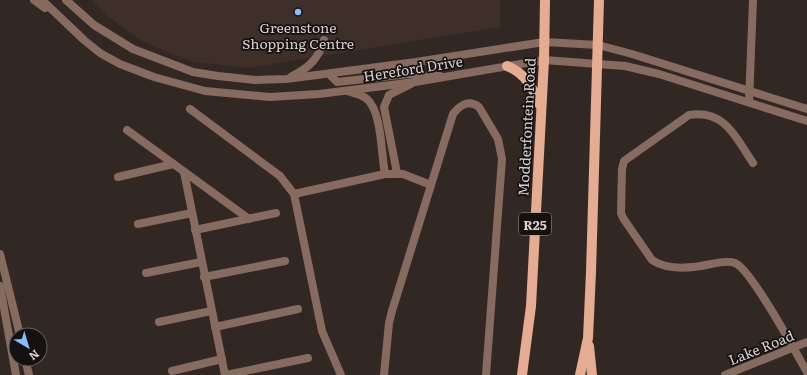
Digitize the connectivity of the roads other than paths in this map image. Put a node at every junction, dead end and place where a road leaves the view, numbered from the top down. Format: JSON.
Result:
{"nodes":[{"id":1,"x":34,"y":0,"type":"edge"},
{"id":2,"x":42,"y":0,"type":"edge"},
{"id":3,"x":66,"y":0,"type":"edge"},
{"id":4,"x":545,"y":0,"type":"edge"},
{"id":5,"x":599,"y":0,"type":"edge"},
{"id":6,"x":753,"y":0,"type":"edge"},
{"id":7,"x":69,"y":26,"type":"junction"},
{"id":8,"x":324,"y":40,"type":"dead end"},
{"id":9,"x":544,"y":42,"type":"junction"},
{"id":10,"x":598,"y":46,"type":"junction"},
{"id":11,"x":544,"y":60,"type":"junction"},
{"id":12,"x":597,"y":64,"type":"junction"},
{"id":13,"x":507,"y":66,"type":"junction"},
{"id":14,"x":329,"y":74,"type":"junction"},
{"id":15,"x":445,"y":77,"type":"junction"},
{"id":16,"x":286,"y":79,"type":"junction"},
{"id":17,"x":415,"y":82,"type":"junction"},
{"id":18,"x":347,"y":91,"type":"junction"},
{"id":19,"x":750,"y":92,"type":"junction"},
{"id":20,"x":749,"y":102,"type":"junction"},
{"id":21,"x":541,"y":107,"type":"junction"},
{"id":22,"x":190,"y":109,"type":"dead end"},
{"id":23,"x":807,"y":109,"type":"edge"},
{"id":24,"x":807,"y":121,"type":"edge"},
{"id":25,"x":127,"y":130,"type":"dead end"},
{"id":26,"x":754,"y":163,"type":"dead end"},
{"id":27,"x":173,"y":164,"type":"junction"},
{"id":28,"x":184,"y":172,"type":"junction"},
{"id":29,"x":397,"y":173,"type":"junction"},
{"id":30,"x":385,"y":174,"type":"junction"},
{"id":31,"x":118,"y":177,"type":"dead end"},
{"id":32,"x":431,"y":185,"type":"junction"},
{"id":33,"x":294,"y":194,"type":"junction"},
{"id":34,"x":192,"y":213,"type":"junction"},
{"id":35,"x":276,"y":213,"type":"dead end"},
{"id":36,"x":249,"y":219,"type":"junction"},
{"id":37,"x":138,"y":224,"type":"dead end"},
{"id":38,"x":195,"y":230,"type":"junction"},
{"id":39,"x":0,"y":254,"type":"edge"},
{"id":40,"x":285,"y":261,"type":"dead end"},
{"id":41,"x":201,"y":262,"type":"junction"},
{"id":42,"x":146,"y":273,"type":"dead end"},
{"id":43,"x":204,"y":277,"type":"junction"},
{"id":44,"x":0,"y":286,"type":"edge"},
{"id":45,"x":298,"y":309,"type":"dead end"},
{"id":46,"x":211,"y":311,"type":"junction"},
{"id":47,"x":159,"y":322,"type":"dead end"},
{"id":48,"x":18,"y":327,"type":"edge"},
{"id":49,"x":215,"y":328,"type":"junction"},
{"id":50,"x":588,"y":338,"type":"junction"},
{"id":51,"x":807,"y":342,"type":"edge"},
{"id":52,"x":793,"y":348,"type":"junction"},
{"id":53,"x":308,"y":358,"type":"dead end"},
{"id":54,"x":222,"y":359,"type":"junction"},
{"id":55,"x":172,"y":371,"type":"dead end"},
{"id":56,"x":807,"y":372,"type":"edge"},
{"id":57,"x":16,"y":375,"type":"edge"},
{"id":58,"x":226,"y":375,"type":"edge"},
{"id":59,"x":341,"y":375,"type":"edge"},
{"id":60,"x":384,"y":375,"type":"edge"},
{"id":61,"x":486,"y":375,"type":"edge"},
{"id":62,"x":522,"y":375,"type":"edge"},
{"id":63,"x":580,"y":375,"type":"edge"},
{"id":64,"x":592,"y":375,"type":"edge"},
{"id":65,"x":724,"y":375,"type":"edge"}],
"edges":[{"from":1,"to":7,"type":"street"},
{"from":2,"to":7,"type":"street","name":"Hereford Drive"},
{"from":3,"to":16,"type":"street","name":"Hereford Drive"},
{"from":4,"to":9,"type":"main road","name":"Modderfontein Road","number":"R25"},
{"from":5,"to":10,"type":"main road"},
{"from":6,"to":19,"type":"street"},
{"from":7,"to":18,"type":"street","name":"Hereford Drive"},
{"from":8,"to":16,"type":"street"},
{"from":9,"to":10,"type":"street","name":"Hereford Drive"},
{"from":9,"to":11,"type":"main road","name":"Modderfontein Road","number":"R25"},
{"from":9,"to":14,"type":"street","name":"Hereford Drive"},
{"from":10,"to":12,"type":"main road"},
{"from":10,"to":19,"type":"street","name":"Hereford Drive"},
{"from":11,"to":12,"type":"street","name":"Hereford Drive"},
{"from":11,"to":13,"type":"street","name":"Hereford Drive"},
{"from":11,"to":21,"type":"main road","name":"Modderfontein Road","number":"R25"},
{"from":12,"to":20,"type":"street","name":"Hereford Drive"},
{"from":12,"to":50,"type":"main road"},
{"from":13,"to":15,"type":"street","name":"Hereford Drive"},
{"from":13,"to":21,"type":"main road"},
{"from":14,"to":15,"type":"street"},
{"from":14,"to":16,"type":"street","name":"Hereford Drive"},
{"from":15,"to":17,"type":"street","name":"Hereford Drive"},
{"from":17,"to":18,"type":"street","name":"Hereford Drive"},
{"from":17,"to":29,"type":"street"},
{"from":18,"to":30,"type":"street"},
{"from":19,"to":20,"type":"street"},
{"from":19,"to":23,"type":"street","name":"Hereford Drive"},
{"from":20,"to":24,"type":"street","name":"Hereford Drive"},
{"from":21,"to":62,"type":"main road","name":"Modderfontein Road","number":"R25"},
{"from":22,"to":33,"type":"street"},
{"from":25,"to":27,"type":"street"},
{"from":26,"to":52,"type":"street"},
{"from":27,"to":28,"type":"street"},
{"from":27,"to":31,"type":"street"},
{"from":28,"to":34,"type":"street"},
{"from":28,"to":36,"type":"street"},
{"from":29,"to":30,"type":"street"},
{"from":29,"to":32,"type":"street"},
{"from":30,"to":33,"type":"street"},
{"from":32,"to":60,"type":"street"},
{"from":32,"to":61,"type":"street"},
{"from":33,"to":59,"type":"street"},
{"from":34,"to":37,"type":"street"},
{"from":34,"to":38,"type":"street"},
{"from":35,"to":36,"type":"street"},
{"from":36,"to":38,"type":"street"},
{"from":38,"to":41,"type":"street"},
{"from":39,"to":48,"type":"street"},
{"from":40,"to":43,"type":"street"},
{"from":41,"to":42,"type":"street"},
{"from":41,"to":43,"type":"street"},
{"from":43,"to":46,"type":"street"},
{"from":44,"to":57,"type":"street"},
{"from":45,"to":49,"type":"street"},
{"from":46,"to":47,"type":"street"},
{"from":46,"to":49,"type":"street"},
{"from":49,"to":54,"type":"street"},
{"from":50,"to":63,"type":"main road"},
{"from":50,"to":64,"type":"main road"},
{"from":51,"to":52,"type":"street","name":"Lake Road"},
{"from":52,"to":56,"type":"street"},
{"from":52,"to":65,"type":"street","name":"Lake Road"},
{"from":53,"to":58,"type":"street"},
{"from":54,"to":55,"type":"street"},
{"from":54,"to":58,"type":"street"}]}
